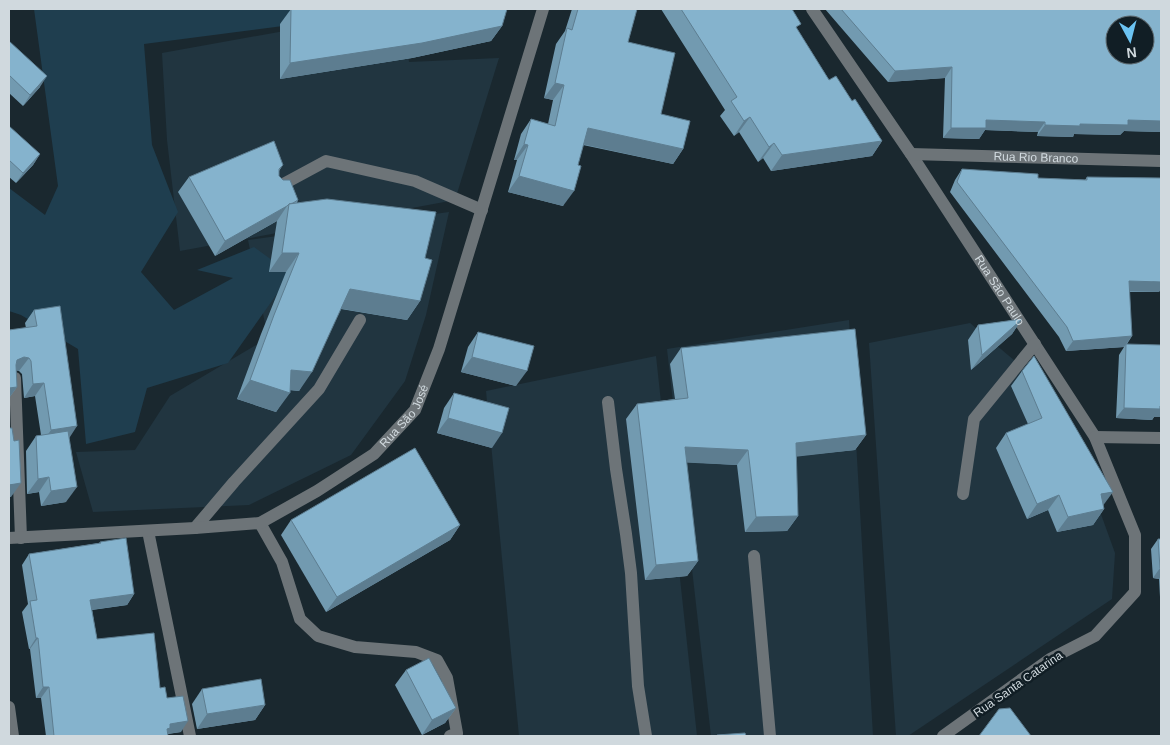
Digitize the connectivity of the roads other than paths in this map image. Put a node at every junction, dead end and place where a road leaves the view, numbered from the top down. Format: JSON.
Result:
{"nodes":[{"id":1,"x":544,"y":9,"type":"edge"},
{"id":2,"x":812,"y":9,"type":"edge"},
{"id":3,"x":911,"y":154,"type":"junction"},
{"id":4,"x":1161,"y":160,"type":"edge"},
{"id":5,"x":276,"y":188,"type":"edge"},
{"id":6,"x":482,"y":210,"type":"junction"},
{"id":7,"x":360,"y":320,"type":"dead end"},
{"id":8,"x":1035,"y":344,"type":"junction"},
{"id":9,"x":15,"y":378,"type":"edge"},
{"id":10,"x":608,"y":402,"type":"dead end"},
{"id":11,"x":1095,"y":437,"type":"junction"},
{"id":12,"x":1161,"y":438,"type":"edge"},
{"id":13,"x":963,"y":494,"type":"dead end"},
{"id":14,"x":260,"y":523,"type":"junction"},
{"id":15,"x":195,"y":528,"type":"junction"},
{"id":16,"x":148,"y":531,"type":"junction"},
{"id":17,"x":15,"y":538,"type":"edge"},
{"id":18,"x":754,"y":556,"type":"dead end"},
{"id":19,"x":1135,"y":592,"type":"joint"},
{"id":20,"x":9,"y":707,"type":"edge"},
{"id":21,"x":13,"y":736,"type":"edge"},
{"id":22,"x":190,"y":736,"type":"edge"},
{"id":23,"x":450,"y":736,"type":"edge"},
{"id":24,"x":646,"y":736,"type":"edge"},
{"id":25,"x":770,"y":736,"type":"edge"},
{"id":26,"x":943,"y":736,"type":"edge"}],
"edges":[{"from":1,"to":6,"type":"street","name":"Rua São José"},
{"from":2,"to":3,"type":"street","name":"Rua São Paulo"},
{"from":3,"to":4,"type":"street","name":"Rua Rio Branco"},
{"from":3,"to":8,"type":"street","name":"Rua São Paulo"},
{"from":5,"to":6,"type":"street"},
{"from":6,"to":14,"type":"street","name":"Rua São José"},
{"from":7,"to":15,"type":"street"},
{"from":8,"to":11,"type":"street","name":"Rua São Paulo"},
{"from":8,"to":13,"type":"street"},
{"from":9,"to":17,"type":"street"},
{"from":10,"to":24,"type":"street"},
{"from":11,"to":12,"type":"street"},
{"from":11,"to":19,"type":"street","name":"Rua São Paulo"},
{"from":14,"to":15,"type":"street","name":"Rua São José"},
{"from":14,"to":23,"type":"street"},
{"from":15,"to":16,"type":"street","name":"Rua São José"},
{"from":16,"to":17,"type":"street","name":"Rua São José"},
{"from":16,"to":22,"type":"street"},
{"from":18,"to":25,"type":"street"},
{"from":19,"to":26,"type":"street","name":"Rua Santa Catarina"},
{"from":20,"to":21,"type":"street"}]}
